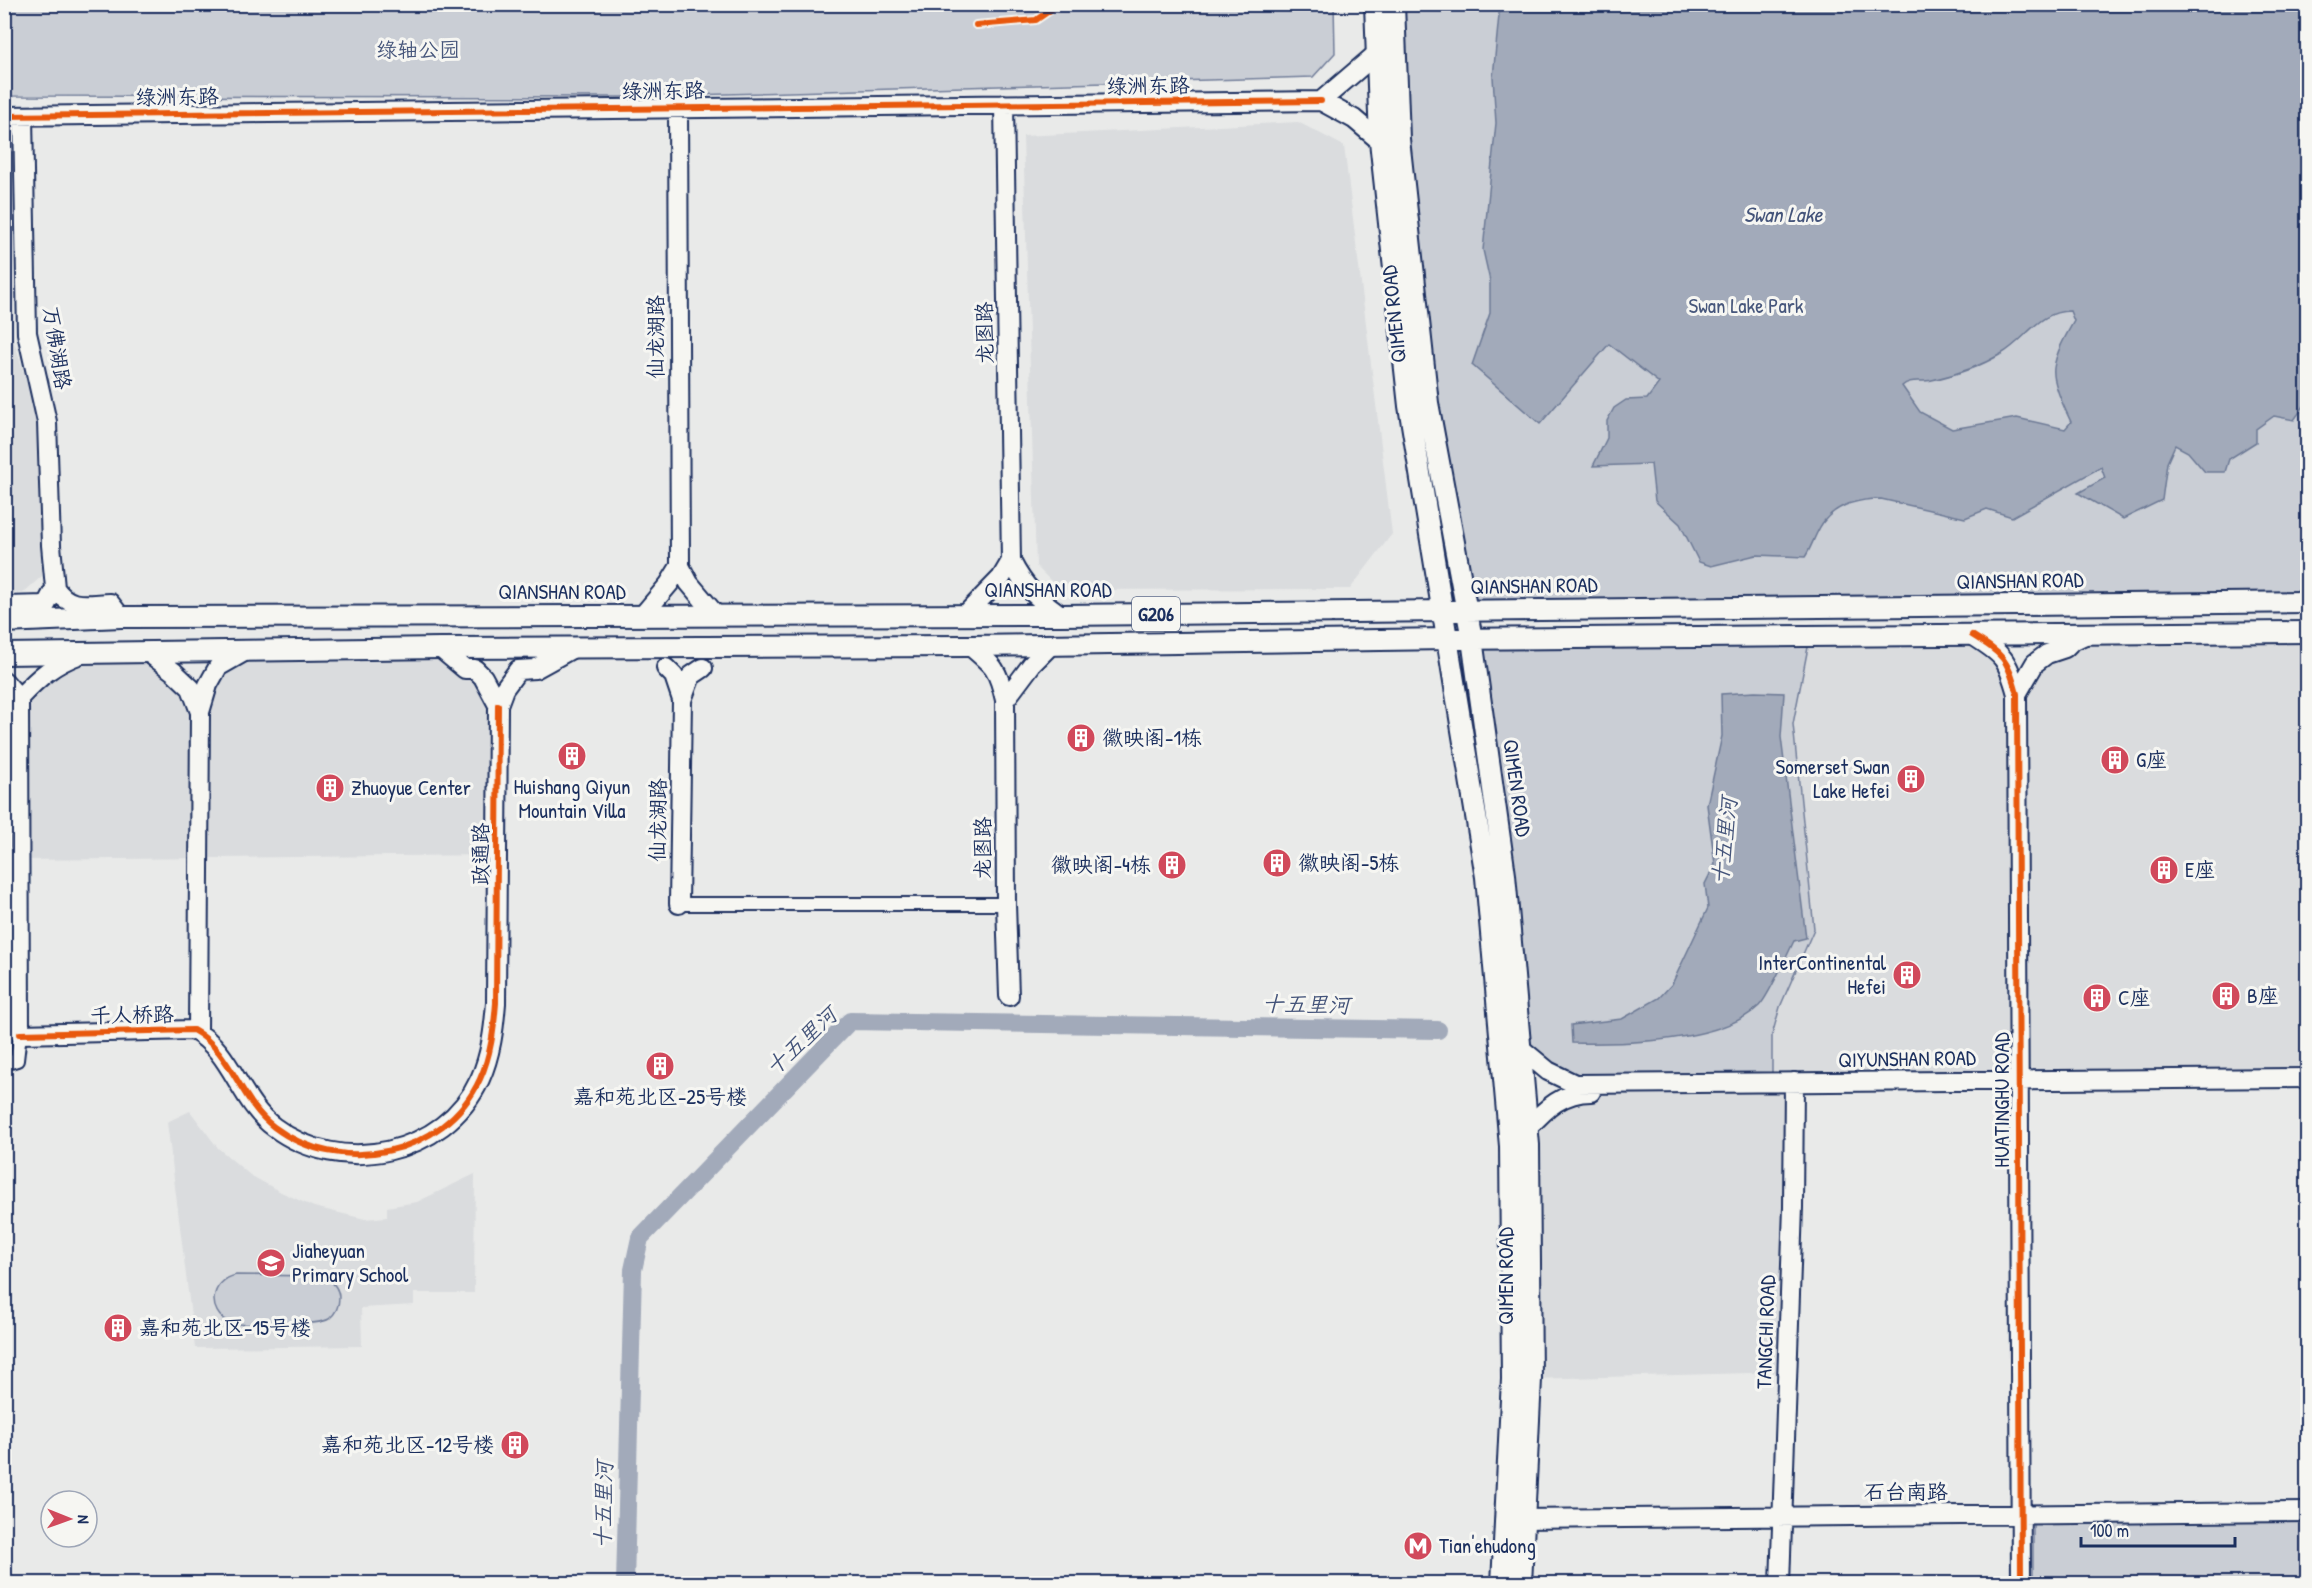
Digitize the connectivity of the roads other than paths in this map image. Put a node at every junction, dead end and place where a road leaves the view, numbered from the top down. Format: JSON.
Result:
{"nodes":[{"id":1,"x":1375,"y":4,"type":"edge"},
{"id":2,"x":1394,"y":4,"type":"edge"},
{"id":3,"x":1376,"y":54,"type":"junction"},
{"id":4,"x":1321,"y":100,"type":"junction"},
{"id":5,"x":1004,"y":104,"type":"junction"},
{"id":6,"x":678,"y":107,"type":"junction"},
{"id":7,"x":14,"y":116,"type":"edge"},
{"id":8,"x":1380,"y":141,"type":"junction"},
{"id":9,"x":1011,"y":561,"type":"junction"},
{"id":10,"x":680,"y":566,"type":"junction"},
{"id":11,"x":55,"y":588,"type":"junction"},
{"id":12,"x":2307,"y":602,"type":"edge"},
{"id":13,"x":4,"y":606,"type":"edge"},
{"id":14,"x":1443,"y":611,"type":"junction"},
{"id":15,"x":1466,"y":611,"type":"junction"},
{"id":16,"x":715,"y":614,"type":"junction"},
{"id":17,"x":965,"y":615,"type":"junction"},
{"id":18,"x":1061,"y":615,"type":"junction"},
{"id":19,"x":642,"y":616,"type":"junction"},
{"id":20,"x":121,"y":617,"type":"junction"},
{"id":21,"x":4,"y":622,"type":"edge"},
{"id":22,"x":2307,"y":632,"type":"edge"},
{"id":23,"x":2087,"y":634,"type":"junction"},
{"id":24,"x":1972,"y":635,"type":"junction"},
{"id":25,"x":1448,"y":639,"type":"junction"},
{"id":26,"x":1472,"y":639,"type":"junction"},
{"id":27,"x":1050,"y":645,"type":"junction"},
{"id":28,"x":970,"y":646,"type":"junction"},
{"id":29,"x":440,"y":648,"type":"junction"},
{"id":30,"x":573,"y":648,"type":"junction"},
{"id":31,"x":246,"y":651,"type":"junction"},
{"id":32,"x":82,"y":653,"type":"junction"},
{"id":33,"x":149,"y":653,"type":"junction"},
{"id":34,"x":4,"y":654,"type":"edge"},
{"id":35,"x":666,"y":668,"type":"dead end"},
{"id":36,"x":703,"y":668,"type":"dead end"},
{"id":37,"x":4,"y":681,"type":"edge"},
{"id":38,"x":2017,"y":694,"type":"junction"},
{"id":39,"x":20,"y":698,"type":"junction"},
{"id":40,"x":682,"y":700,"type":"junction"},
{"id":41,"x":1005,"y":700,"type":"junction"},
{"id":42,"x":498,"y":705,"type":"junction"},
{"id":43,"x":200,"y":712,"type":"junction"},
{"id":44,"x":679,"y":904,"type":"joint"},
{"id":45,"x":1006,"y":904,"type":"junction"},
{"id":46,"x":1009,"y":996,"type":"dead end"},
{"id":47,"x":496,"y":1003,"type":"joint"},
{"id":48,"x":198,"y":1033,"type":"junction"},
{"id":49,"x":20,"y":1034,"type":"junction"},
{"id":50,"x":1520,"y":1047,"type":"junction"},
{"id":51,"x":4,"y":1064,"type":"edge"},
{"id":52,"x":2307,"y":1078,"type":"edge"},
{"id":53,"x":2019,"y":1084,"type":"junction"},
{"id":54,"x":2307,"y":1085,"type":"edge"},
{"id":55,"x":1797,"y":1086,"type":"junction"},
{"id":56,"x":1528,"y":1128,"type":"junction"},
{"id":57,"x":2307,"y":1502,"type":"edge"},
{"id":58,"x":2021,"y":1509,"type":"junction"},
{"id":59,"x":1786,"y":1511,"type":"junction"},
{"id":60,"x":2307,"y":1512,"type":"edge"},
{"id":61,"x":1515,"y":1513,"type":"junction"},
{"id":62,"x":1502,"y":1584,"type":"edge"},
{"id":63,"x":1521,"y":1584,"type":"edge"},
{"id":64,"x":1780,"y":1584,"type":"edge"},
{"id":65,"x":1787,"y":1584,"type":"edge"},
{"id":66,"x":2021,"y":1584,"type":"edge"}],
"edges":[{"from":1,"to":3,"type":"main road","name":"QIMEN ROAD"},
{"from":2,"to":15,"type":"main road","name":"QIMEN ROAD"},
{"from":3,"to":4,"type":"street"},
{"from":3,"to":8,"type":"main road","name":"QIMEN ROAD"},
{"from":4,"to":5,"type":"street","name":"绿洲东路"},
{"from":4,"to":8,"type":"street"},
{"from":5,"to":6,"type":"street","name":"绿洲东路"},
{"from":5,"to":9,"type":"street","name":"龙图路"},
{"from":6,"to":7,"type":"street","name":"绿洲东路"},
{"from":6,"to":10,"type":"street","name":"仙龙湖路"},
{"from":7,"to":11,"type":"street","name":"万佛湖路"},
{"from":8,"to":14,"type":"main road","name":"QIMEN ROAD"},
{"from":9,"to":17,"type":"street"},
{"from":9,"to":18,"type":"street"},
{"from":10,"to":16,"type":"street"},
{"from":10,"to":19,"type":"street"},
{"from":11,"to":13,"type":"street"},
{"from":11,"to":20,"type":"street"},
{"from":12,"to":15,"type":"main road","name":"QIANSHAN ROAD","number":"G206"},
{"from":14,"to":15,"type":"main road","name":"QIANSHAN ROAD","number":"G206"},
{"from":14,"to":18,"type":"main road","name":"QIANSHAN ROAD","number":"G206"},
{"from":14,"to":25,"type":"main road","name":"QIMEN ROAD"},
{"from":15,"to":26,"type":"main road","name":"QIMEN ROAD"},
{"from":16,"to":17,"type":"main road","name":"QIANSHAN ROAD","number":"G206"},
{"from":16,"to":19,"type":"main road","name":"QIANSHAN ROAD","number":"G206"},
{"from":17,"to":18,"type":"main road","name":"QIANSHAN ROAD","number":"G206"},
{"from":19,"to":20,"type":"main road","name":"QIANSHAN ROAD","number":"G206"},
{"from":20,"to":21,"type":"main road","name":"QIANSHAN ROAD","number":"G206"},
{"from":22,"to":23,"type":"main road","number":"G206"},
{"from":23,"to":24,"type":"main road","number":"G206"},
{"from":23,"to":38,"type":"street"},
{"from":24,"to":26,"type":"main road","number":"G206"},
{"from":24,"to":38,"type":"street","name":"HUATINGHU ROAD"},
{"from":25,"to":26,"type":"main road","number":"G206"},
{"from":25,"to":27,"type":"main road","number":"G206"},
{"from":25,"to":61,"type":"main road","name":"QIMEN ROAD"},
{"from":26,"to":50,"type":"main road","name":"QIMEN ROAD"},
{"from":27,"to":28,"type":"main road","number":"G206"},
{"from":27,"to":41,"type":"street"},
{"from":28,"to":30,"type":"main road","number":"G206"},
{"from":28,"to":41,"type":"street","name":"龙图路"},
{"from":29,"to":30,"type":"main road","number":"G206"},
{"from":29,"to":31,"type":"main road","number":"G206"},
{"from":29,"to":42,"type":"street"},
{"from":30,"to":42,"type":"street"},
{"from":31,"to":33,"type":"main road","number":"G206"},
{"from":31,"to":43,"type":"street"},
{"from":32,"to":33,"type":"main road","number":"G206"},
{"from":32,"to":34,"type":"main road","number":"G206"},
{"from":32,"to":39,"type":"street"},
{"from":33,"to":43,"type":"street"},
{"from":35,"to":40,"type":"street"},
{"from":36,"to":40,"type":"street"},
{"from":37,"to":39,"type":"street"},
{"from":38,"to":53,"type":"street","name":"HUATINGHU ROAD"},
{"from":39,"to":49,"type":"street"},
{"from":40,"to":44,"type":"street","name":"仙龙湖路"},
{"from":41,"to":45,"type":"street","name":"龙图路"},
{"from":42,"to":47,"type":"street","name":"政通路"},
{"from":43,"to":48,"type":"street"},
{"from":44,"to":45,"type":"street"},
{"from":45,"to":46,"type":"street","name":"龙图路"},
{"from":47,"to":48,"type":"street","name":"千人桥路"},
{"from":48,"to":49,"type":"street","name":"千人桥路"},
{"from":49,"to":51,"type":"street"},
{"from":50,"to":55,"type":"street","name":"QIYUNSHAN ROAD"},
{"from":50,"to":56,"type":"main road","name":"QIMEN ROAD"},
{"from":52,"to":53,"type":"street","name":"QIYUNSHAN ROAD"},
{"from":53,"to":54,"type":"street"},
{"from":53,"to":55,"type":"street","name":"QIYUNSHAN ROAD"},
{"from":53,"to":58,"type":"street","name":"HUATINGHU ROAD"},
{"from":55,"to":56,"type":"street"},
{"from":55,"to":59,"type":"street","name":"TANGCHI ROAD"},
{"from":56,"to":61,"type":"main road","name":"QIMEN ROAD"},
{"from":57,"to":58,"type":"street","name":"石台南路"},
{"from":58,"to":59,"type":"street","name":"石台南路"},
{"from":58,"to":60,"type":"street","name":"石台南路"},
{"from":58,"to":66,"type":"street","name":"HUATINGHU ROAD"},
{"from":59,"to":61,"type":"street","name":"石台南路"},
{"from":59,"to":64,"type":"street","name":"TANGCHI ROAD"},
{"from":59,"to":65,"type":"street","name":"TANGCHI ROAD"},
{"from":61,"to":62,"type":"main road","name":"QIMEN ROAD"},
{"from":61,"to":63,"type":"main road","name":"QIMEN ROAD"}]}
